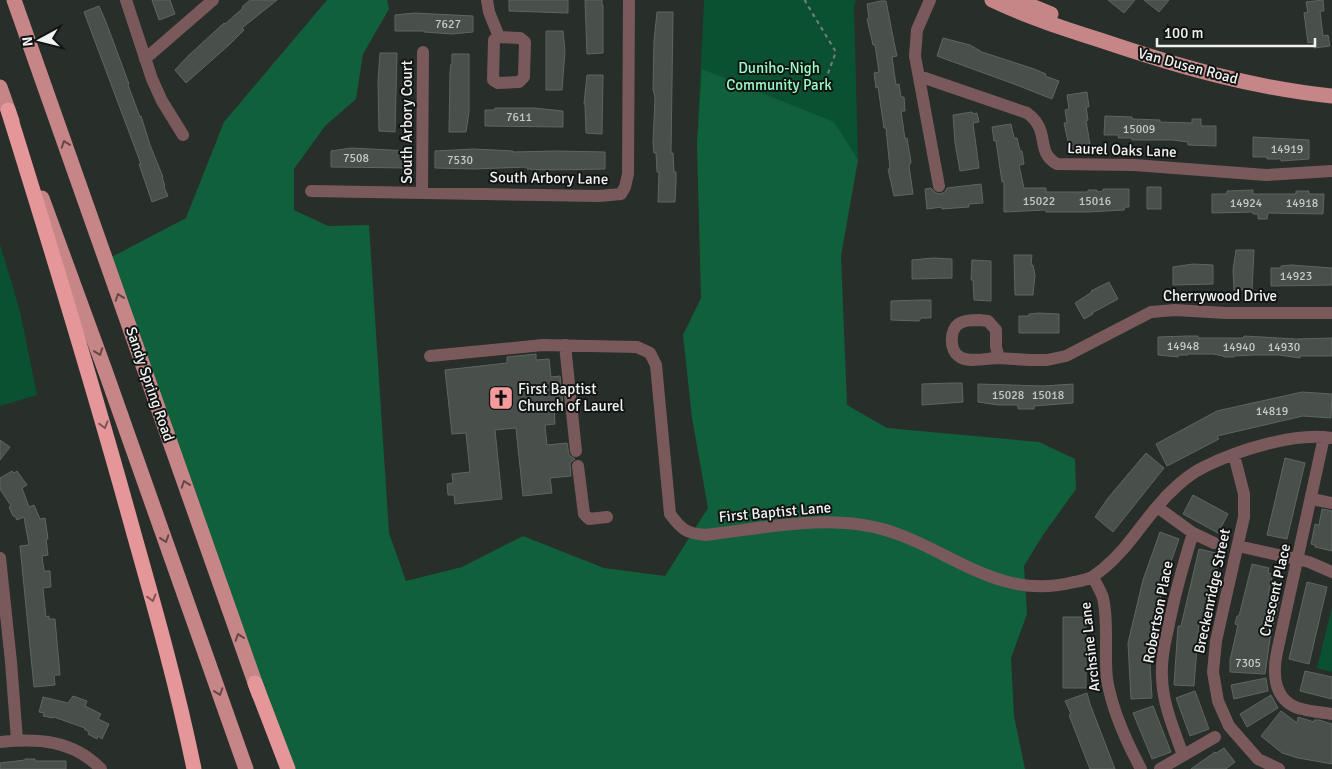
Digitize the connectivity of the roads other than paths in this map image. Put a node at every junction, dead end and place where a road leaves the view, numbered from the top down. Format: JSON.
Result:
{"nodes":[{"id":1,"x":14,"y":0,"type":"edge"},
{"id":2,"x":126,"y":0,"type":"edge"},
{"id":3,"x":213,"y":0,"type":"edge"},
{"id":4,"x":487,"y":0,"type":"edge"},
{"id":5,"x":629,"y":0,"type":"edge"},
{"id":6,"x":930,"y":0,"type":"edge"},
{"id":7,"x":992,"y":0,"type":"edge"},
{"id":8,"x":1017,"y":0,"type":"edge"},
{"id":9,"x":499,"y":37,"type":"dead end"},
{"id":10,"x":424,"y":52,"type":"dead end"},
{"id":11,"x":145,"y":59,"type":"junction"},
{"id":12,"x":918,"y":76,"type":"junction"},
{"id":13,"x":1332,"y":86,"type":"edge"},
{"id":14,"x":0,"y":87,"type":"edge"},
{"id":15,"x":1332,"y":96,"type":"edge"},
{"id":16,"x":8,"y":110,"type":"junction"},
{"id":17,"x":183,"y":134,"type":"dead end"},
{"id":18,"x":1332,"y":170,"type":"edge"},
{"id":19,"x":939,"y":186,"type":"dead end"},
{"id":20,"x":311,"y":191,"type":"dead end"},
{"id":21,"x":422,"y":192,"type":"junction"},
{"id":22,"x":1332,"y":313,"type":"edge"},
{"id":23,"x":566,"y":345,"type":"junction"},
{"id":24,"x":430,"y":356,"type":"dead end"},
{"id":25,"x":998,"y":358,"type":"dead end"},
{"id":26,"x":1328,"y":437,"type":"edge"},
{"id":27,"x":576,"y":451,"type":"dead end"},
{"id":28,"x":1234,"y":455,"type":"junction"},
{"id":29,"x":578,"y":466,"type":"dead end"},
{"id":30,"x":1312,"y":499,"type":"junction"},
{"id":31,"x":1332,"y":503,"type":"edge"},
{"id":32,"x":1157,"y":507,"type":"junction"},
{"id":33,"x":608,"y":517,"type":"dead end"},
{"id":34,"x":1193,"y":533,"type":"junction"},
{"id":35,"x":1214,"y":542,"type":"dead end"},
{"id":36,"x":1238,"y":546,"type":"junction"},
{"id":37,"x":0,"y":558,"type":"edge"},
{"id":38,"x":1298,"y":560,"type":"junction"},
{"id":39,"x":1332,"y":572,"type":"edge"},
{"id":40,"x":1093,"y":577,"type":"junction"},
{"id":41,"x":255,"y":683,"type":"junction"},
{"id":42,"x":1332,"y":714,"type":"edge"},
{"id":43,"x":1215,"y":736,"type":"dead end"},
{"id":44,"x":17,"y":740,"type":"junction"},
{"id":45,"x":0,"y":742,"type":"edge"},
{"id":46,"x":1183,"y":755,"type":"junction"},
{"id":47,"x":1254,"y":764,"type":"edge"},
{"id":48,"x":101,"y":769,"type":"edge"},
{"id":49,"x":194,"y":769,"type":"edge"},
{"id":50,"x":246,"y":769,"type":"edge"},
{"id":51,"x":284,"y":769,"type":"edge"},
{"id":52,"x":288,"y":769,"type":"edge"},
{"id":53,"x":1141,"y":769,"type":"edge"},
{"id":54,"x":1160,"y":769,"type":"edge"},
{"id":55,"x":1279,"y":769,"type":"edge"}],
"edges":[{"from":41,"to":1,"type":"main road","name":"Sandy Spring Road","one_way":true},
{"from":2,"to":11,"type":"street"},
{"from":3,"to":11,"type":"street"},
{"from":4,"to":9,"type":"street"},
{"from":5,"to":21,"type":"street","name":"South Arbory Lane"},
{"from":6,"to":12,"type":"street"},
{"from":7,"to":15,"type":"main road","name":"Van Dusen Road"},
{"from":8,"to":13,"type":"main road","name":"Van Dusen Road"},
{"from":10,"to":21,"type":"street","name":"South Arbory Court"},
{"from":11,"to":17,"type":"street"},
{"from":12,"to":18,"type":"street","name":"Laurel Oaks Lane"},
{"from":12,"to":19,"type":"street"},
{"from":14,"to":16,"type":"main road"},
{"from":16,"to":49,"type":"highway","one_way":true},
{"from":16,"to":50,"type":"main road","one_way":true},
{"from":20,"to":21,"type":"street","name":"South Arbory Lane"},
{"from":22,"to":25,"type":"street","name":"Cherrywood Drive"},
{"from":23,"to":24,"type":"street","name":"First Baptist Lane"},
{"from":23,"to":27,"type":"street"},
{"from":23,"to":40,"type":"street","name":"First Baptist Lane"},
{"from":26,"to":28,"type":"street","name":"First Baptist Lane"},
{"from":26,"to":30,"type":"street","name":"Crescent Place"},
{"from":28,"to":32,"type":"street","name":"First Baptist Lane"},
{"from":28,"to":36,"type":"street","name":"Breckenridge Street"},
{"from":29,"to":33,"type":"street"},
{"from":30,"to":31,"type":"street"},
{"from":30,"to":38,"type":"street","name":"Crescent Place"},
{"from":32,"to":34,"type":"street"},
{"from":32,"to":40,"type":"street","name":"First Baptist Lane"},
{"from":34,"to":35,"type":"street"},
{"from":34,"to":46,"type":"street","name":"Robertson Place"},
{"from":36,"to":38,"type":"street"},
{"from":36,"to":47,"type":"street","name":"Breckenridge Street"},
{"from":37,"to":44,"type":"street"},
{"from":38,"to":39,"type":"street"},
{"from":38,"to":42,"type":"street","name":"Crescent Place"},
{"from":40,"to":53,"type":"street","name":"Archsine Lane"},
{"from":41,"to":51,"type":"main road","name":"Sandy Spring Road"},
{"from":41,"to":52,"type":"highway"},
{"from":43,"to":46,"type":"street"},
{"from":44,"to":45,"type":"street"},
{"from":44,"to":48,"type":"street"},
{"from":46,"to":54,"type":"street"},
{"from":47,"to":55,"type":"street","name":"Breckenridge Street"}]}
